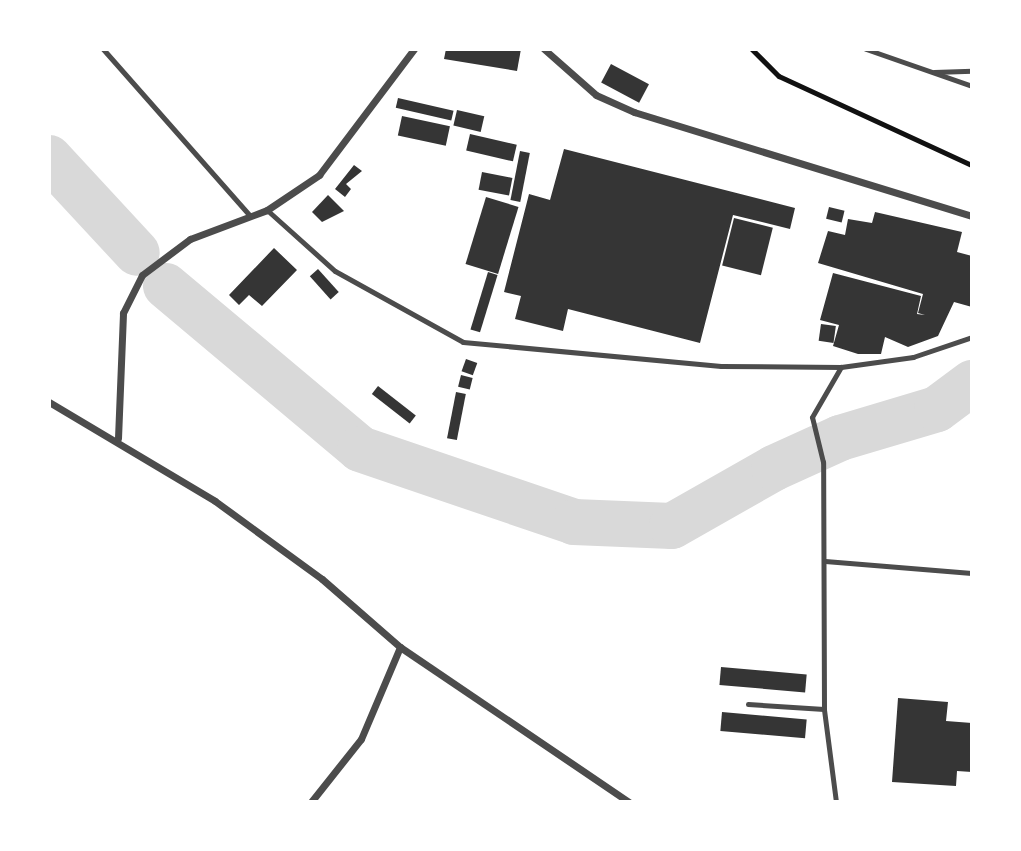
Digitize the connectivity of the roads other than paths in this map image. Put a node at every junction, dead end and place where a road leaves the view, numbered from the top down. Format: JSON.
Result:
{"nodes":[{"id":1,"x":103,"y":49,"type":"edge"},
{"id":2,"x":414,"y":49,"type":"edge"},
{"id":3,"x":544,"y":49,"type":"edge"},
{"id":4,"x":866,"y":49,"type":"edge"},
{"id":5,"x":972,"y":71,"type":"edge"},
{"id":6,"x":931,"y":72,"type":"junction"},
{"id":7,"x":972,"y":86,"type":"edge"},
{"id":8,"x":267,"y":210,"type":"junction"},
{"id":9,"x":250,"y":216,"type":"junction"},
{"id":10,"x":972,"y":216,"type":"edge"},
{"id":11,"x":972,"y":337,"type":"edge"},
{"id":12,"x":841,"y":367,"type":"junction"},
{"id":13,"x":49,"y":402,"type":"edge"},
{"id":14,"x":118,"y":438,"type":"junction"},
{"id":15,"x":825,"y":561,"type":"junction"},
{"id":16,"x":972,"y":573,"type":"edge"},
{"id":17,"x":400,"y":647,"type":"junction"},
{"id":18,"x":748,"y":704,"type":"dead end"},
{"id":19,"x":824,"y":709,"type":"junction"},
{"id":20,"x":311,"y":802,"type":"edge"},
{"id":21,"x":629,"y":802,"type":"edge"},
{"id":22,"x":836,"y":802,"type":"edge"}],
"edges":[{"from":1,"to":9,"type":"lane"},
{"from":2,"to":8,"type":"street"},
{"from":3,"to":10,"type":"street"},
{"from":4,"to":6,"type":"lane"},
{"from":5,"to":6,"type":"lane"},
{"from":6,"to":7,"type":"lane"},
{"from":8,"to":9,"type":"street"},
{"from":8,"to":12,"type":"lane"},
{"from":9,"to":14,"type":"street"},
{"from":11,"to":12,"type":"lane"},
{"from":12,"to":15,"type":"lane"},
{"from":13,"to":14,"type":"street"},
{"from":14,"to":17,"type":"street"},
{"from":15,"to":16,"type":"lane"},
{"from":15,"to":19,"type":"lane"},
{"from":17,"to":20,"type":"street"},
{"from":17,"to":21,"type":"street"},
{"from":18,"to":19,"type":"lane"},
{"from":19,"to":22,"type":"lane"}]}
